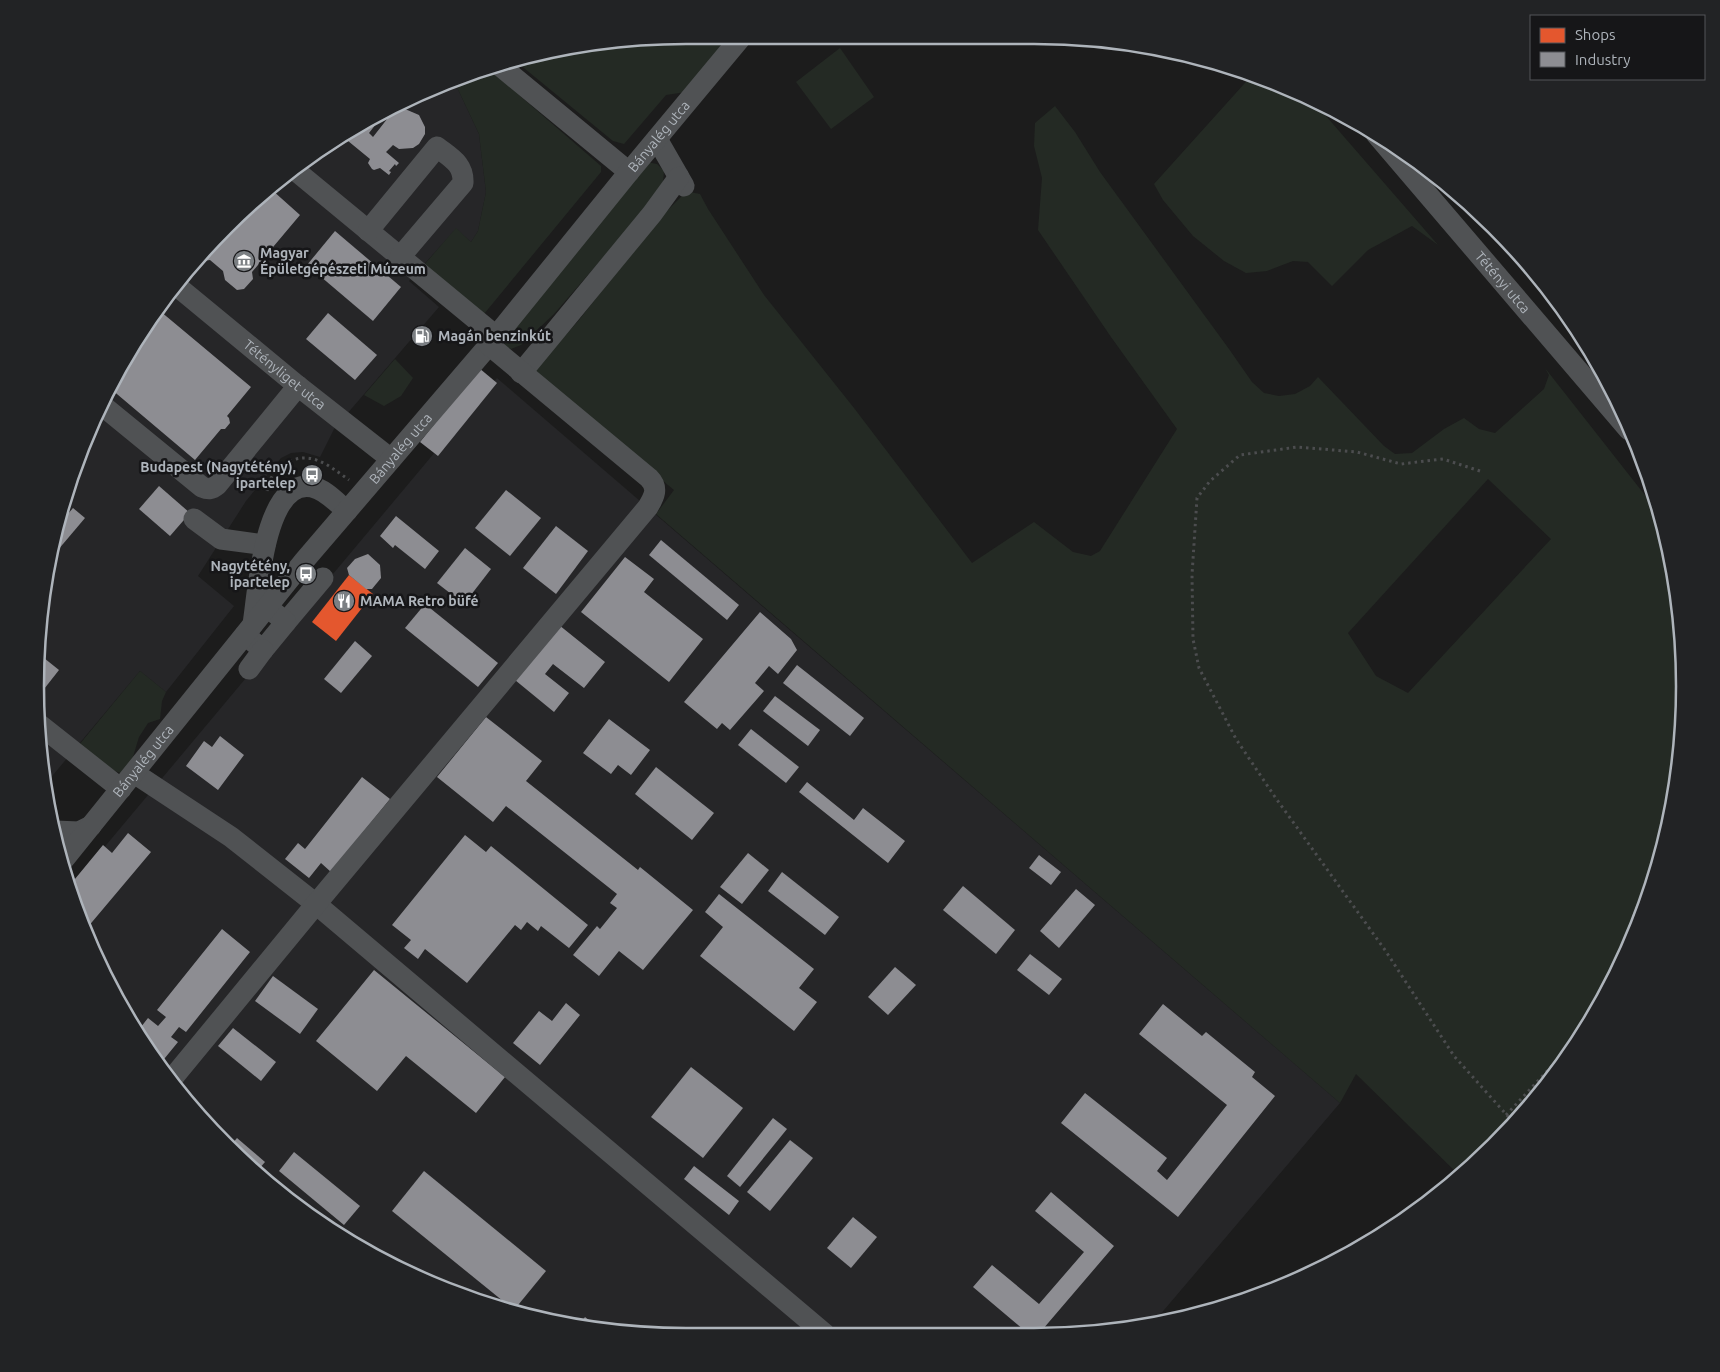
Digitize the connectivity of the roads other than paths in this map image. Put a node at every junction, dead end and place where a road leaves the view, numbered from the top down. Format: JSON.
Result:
{"nodes":[{"id":1,"x":736,"y":44,"type":"edge"},
{"id":2,"x":505,"y":71,"type":"edge"},
{"id":3,"x":657,"y":139,"type":"junction"},
{"id":4,"x":1392,"y":153,"type":"edge"},
{"id":5,"x":629,"y":172,"type":"junction"},
{"id":6,"x":298,"y":174,"type":"edge"},
{"id":7,"x":368,"y":231,"type":"junction"},
{"id":8,"x":400,"y":257,"type":"junction"},
{"id":9,"x":181,"y":289,"type":"edge"},
{"id":10,"x":492,"y":341,"type":"junction"},
{"id":11,"x":522,"y":373,"type":"junction"},
{"id":12,"x":298,"y":386,"type":"junction"},
{"id":13,"x":107,"y":409,"type":"edge"},
{"id":14,"x":1615,"y":412,"type":"edge"},
{"id":15,"x":391,"y":459,"type":"junction"},
{"id":16,"x":347,"y":511,"type":"junction"},
{"id":17,"x":194,"y":519,"type":"dead end"},
{"id":18,"x":265,"y":545,"type":"junction"},
{"id":19,"x":323,"y":578,"type":"dead end"},
{"id":20,"x":267,"y":607,"type":"junction"},
{"id":21,"x":286,"y":622,"type":"junction"},
{"id":22,"x":249,"y":630,"type":"junction"},
{"id":23,"x":263,"y":650,"type":"junction"},
{"id":24,"x":248,"y":669,"type":"dead end"},
{"id":25,"x":45,"y":728,"type":"edge"},
{"id":26,"x":127,"y":781,"type":"junction"},
{"id":27,"x":91,"y":826,"type":"junction"},
{"id":28,"x":61,"y":831,"type":"edge"},
{"id":29,"x":67,"y":854,"type":"edge"},
{"id":30,"x":316,"y":904,"type":"junction"},
{"id":31,"x":175,"y":1075,"type":"edge"},
{"id":32,"x":818,"y":1328,"type":"edge"}],
"edges":[{"from":1,"to":3,"type":"street","name":"Bányalég utca"},
{"from":2,"to":5,"type":"street"},
{"from":3,"to":5,"type":"street","name":"Bányalég utca"},
{"from":3,"to":11,"type":"street"},
{"from":4,"to":14,"type":"street","name":"Tétényi utca"},
{"from":5,"to":10,"type":"street","name":"Bányalég utca"},
{"from":6,"to":7,"type":"street"},
{"from":7,"to":8,"type":"street"},
{"from":7,"to":8,"type":"street"},
{"from":8,"to":10,"type":"street"},
{"from":9,"to":12,"type":"street","name":"Tétényliget utca"},
{"from":10,"to":11,"type":"street"},
{"from":10,"to":15,"type":"street","name":"Bányalég utca"},
{"from":11,"to":30,"type":"street"},
{"from":12,"to":13,"type":"street"},
{"from":12,"to":15,"type":"street","name":"Tétényliget utca"},
{"from":15,"to":16,"type":"street","name":"Bányalég utca"},
{"from":16,"to":18,"type":"street"},
{"from":16,"to":20,"type":"street","name":"Bányalég utca"},
{"from":17,"to":18,"type":"street"},
{"from":18,"to":22,"type":"street"},
{"from":19,"to":21,"type":"street"},
{"from":20,"to":21,"type":"street"},
{"from":20,"to":22,"type":"street","name":"Bányalég utca"},
{"from":21,"to":23,"type":"street"},
{"from":22,"to":23,"type":"street"},
{"from":22,"to":26,"type":"street","name":"Bányalég utca"},
{"from":23,"to":24,"type":"street"},
{"from":25,"to":26,"type":"street"},
{"from":26,"to":27,"type":"street","name":"Bányalég utca"},
{"from":26,"to":30,"type":"street"},
{"from":27,"to":28,"type":"street"},
{"from":27,"to":29,"type":"street","name":"Bányalég utca"},
{"from":30,"to":31,"type":"street"},
{"from":30,"to":32,"type":"street"}]}
